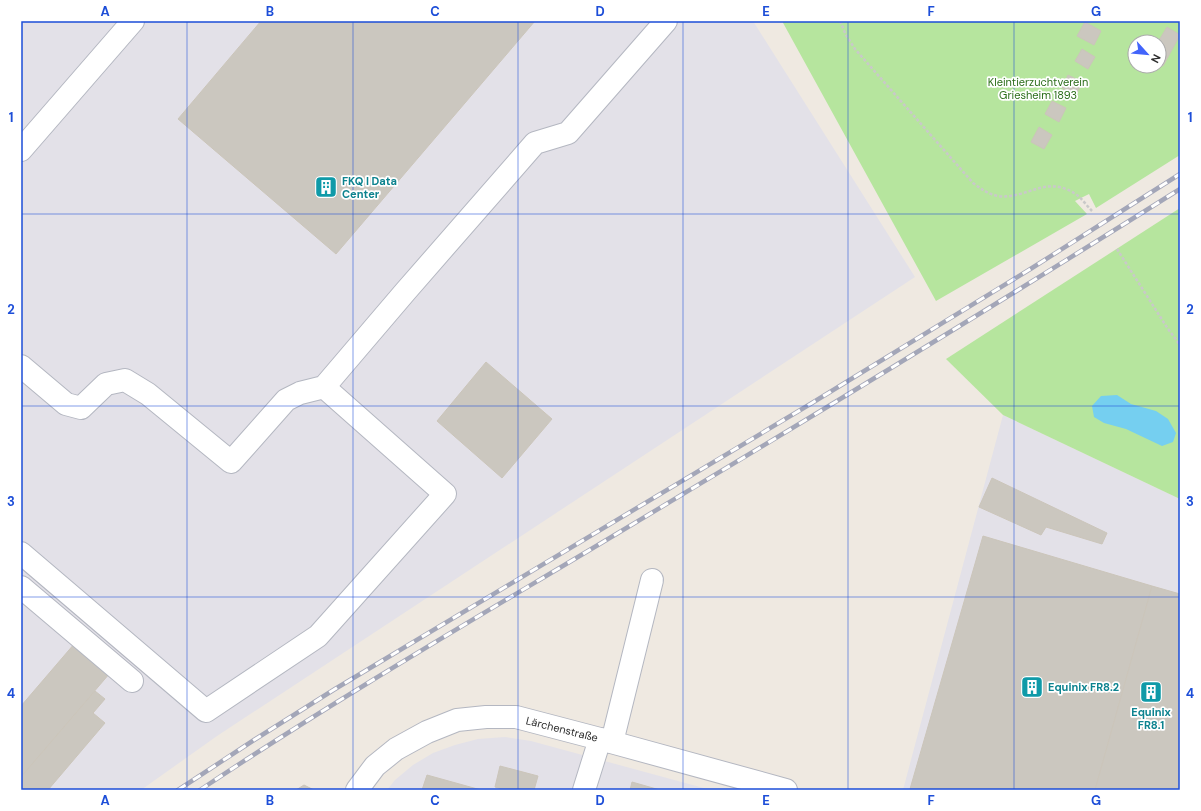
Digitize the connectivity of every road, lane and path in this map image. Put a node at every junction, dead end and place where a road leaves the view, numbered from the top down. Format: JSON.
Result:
{"nodes":[{"id":1,"x":133,"y":21,"type":"edge"},
{"id":2,"x":666,"y":21,"type":"edge"},
{"id":3,"x":840,"y":21,"type":"edge"},
{"id":4,"x":21,"y":150,"type":"edge"},
{"id":5,"x":1092,"y":211,"type":"dead end"},
{"id":6,"x":1117,"y":249,"type":"dead end"},
{"id":7,"x":1180,"y":344,"type":"edge"},
{"id":8,"x":21,"y":366,"type":"edge"},
{"id":9,"x":324,"y":388,"type":"junction"},
{"id":10,"x":21,"y":553,"type":"edge"},
{"id":11,"x":652,"y":580,"type":"dead end"},
{"id":12,"x":21,"y":587,"type":"edge"},
{"id":13,"x":132,"y":681,"type":"dead end"},
{"id":14,"x":606,"y":740,"type":"junction"},
{"id":15,"x":357,"y":790,"type":"edge"},
{"id":16,"x":584,"y":790,"type":"edge"},
{"id":17,"x":786,"y":790,"type":"edge"}],
"edges":[{"from":1,"to":4,"type":"street"},
{"from":2,"to":9,"type":"street"},
{"from":3,"to":5,"type":"path"},
{"from":6,"to":7,"type":"path"},
{"from":8,"to":9,"type":"street"},
{"from":9,"to":10,"type":"street"},
{"from":11,"to":14,"type":"street"},
{"from":12,"to":13,"type":"street"},
{"from":14,"to":15,"type":"street","name":"Lärchenstraße"},
{"from":14,"to":16,"type":"street"},
{"from":14,"to":17,"type":"street","name":"Lärchenstraße"}]}
